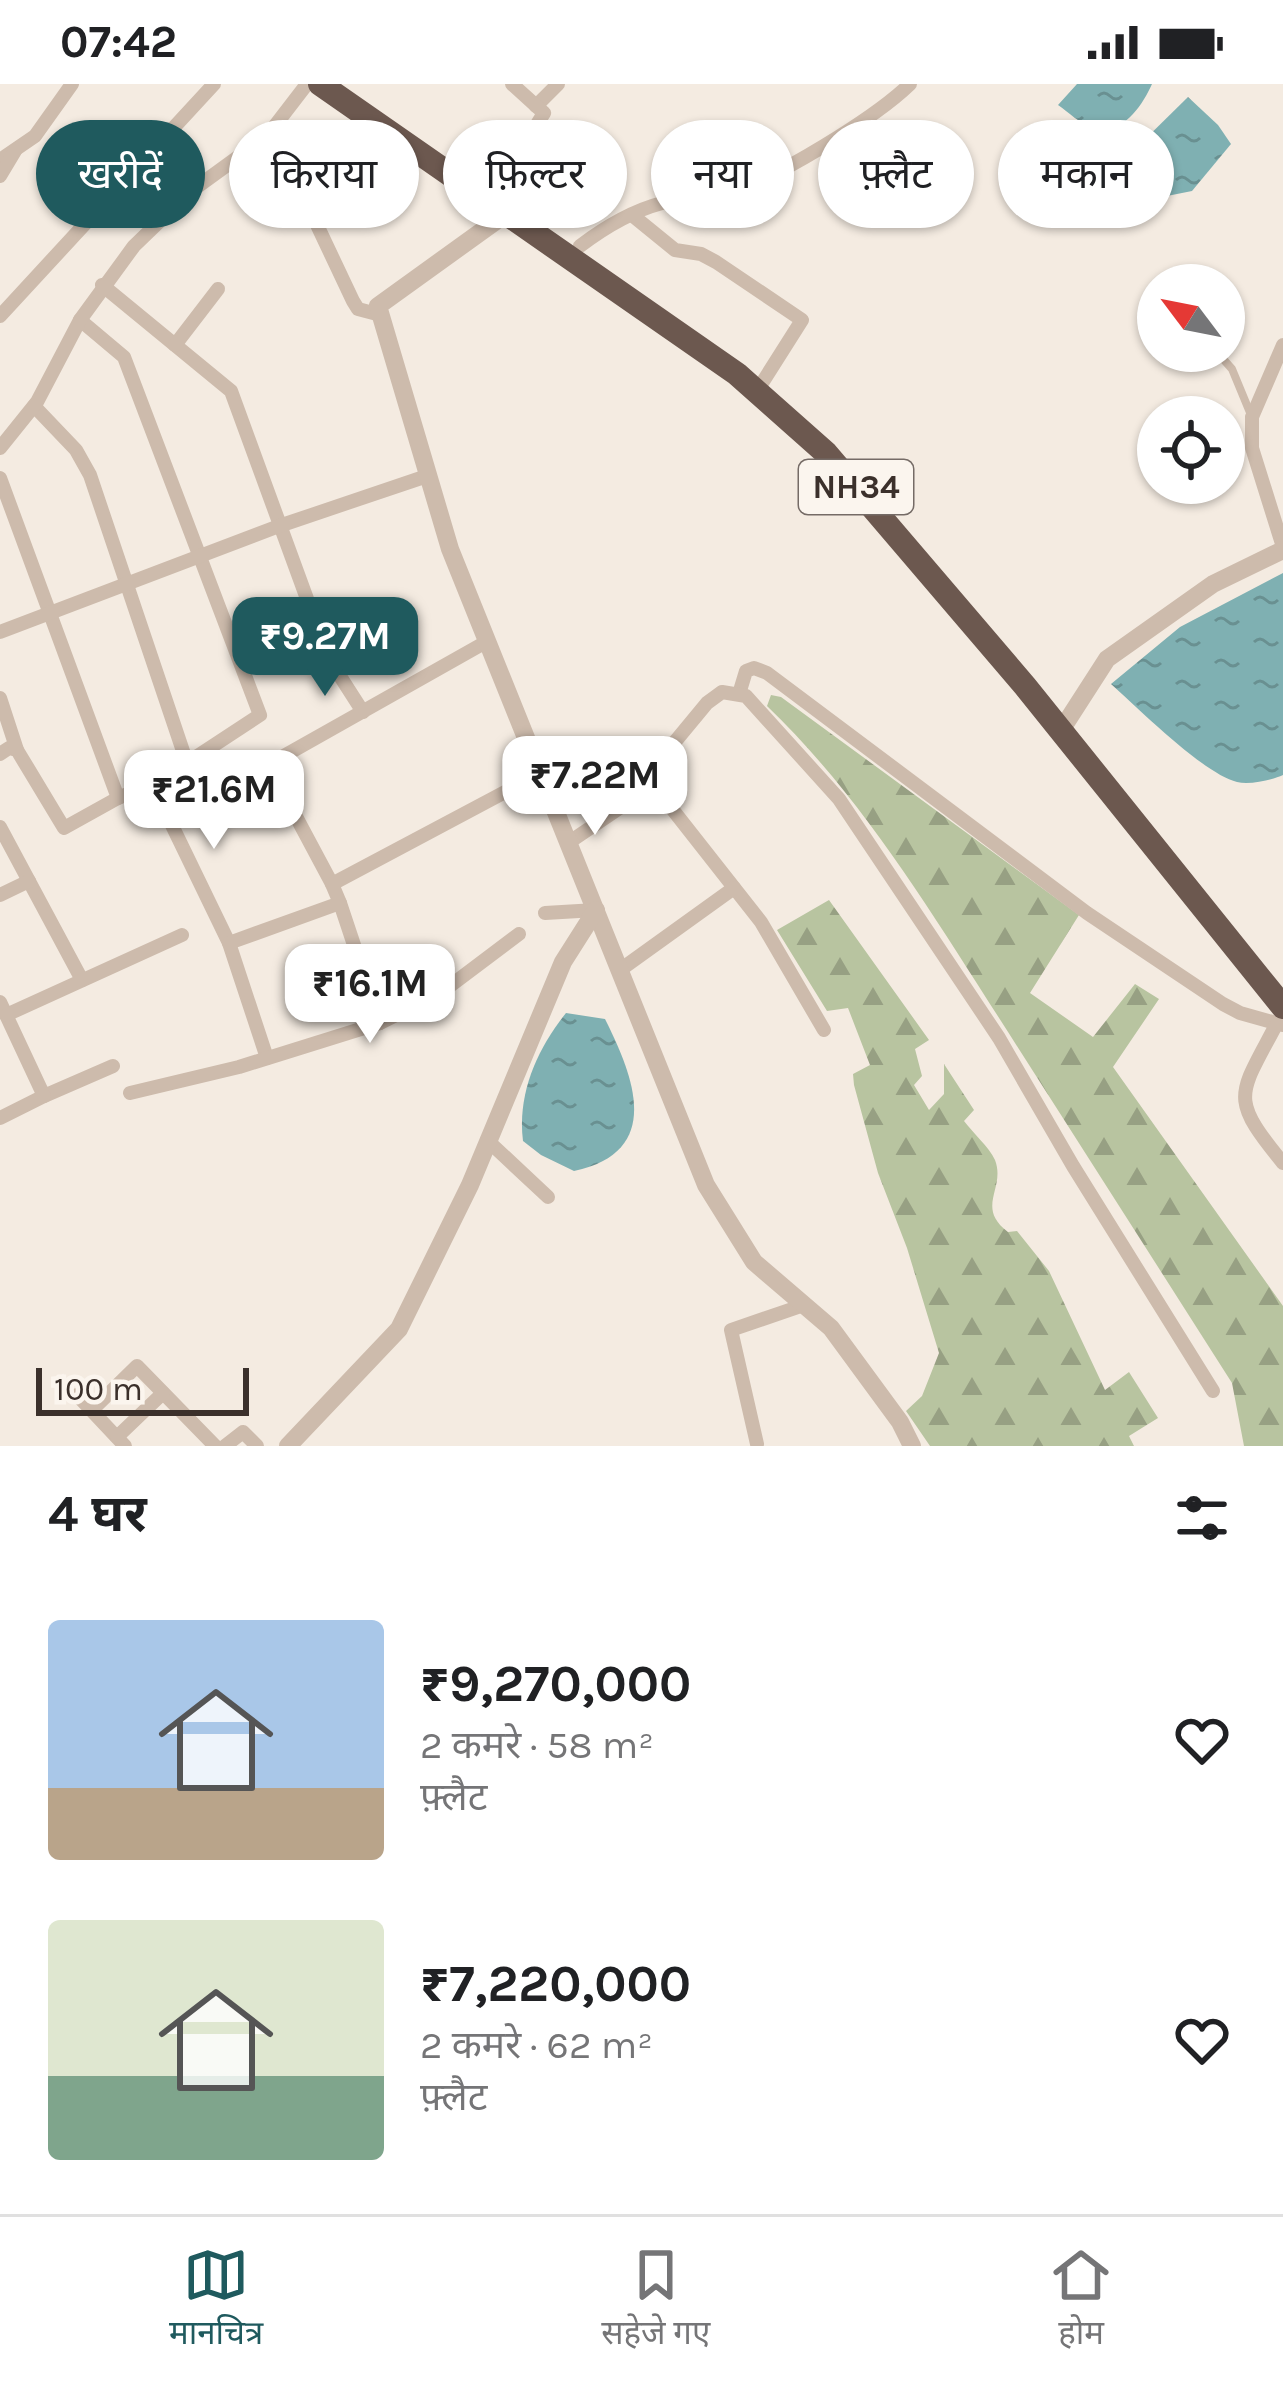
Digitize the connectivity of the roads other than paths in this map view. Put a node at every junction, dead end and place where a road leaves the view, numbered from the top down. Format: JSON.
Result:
{"nodes":[{"id":1,"x":72,"y":84,"type":"edge"},
{"id":2,"x":214,"y":84,"type":"edge"},
{"id":3,"x":308,"y":84,"type":"edge"},
{"id":4,"x":320,"y":84,"type":"edge"},
{"id":5,"x":345,"y":84,"type":"edge"},
{"id":6,"x":512,"y":84,"type":"edge"},
{"id":7,"x":558,"y":84,"type":"edge"},
{"id":8,"x":910,"y":84,"type":"edge"},
{"id":9,"x":536,"y":106,"type":"junction"},
{"id":10,"x":280,"y":120,"type":"edge"},
{"id":11,"x":540,"y":120,"type":"edge"},
{"id":12,"x":443,"y":151,"type":"edge"},
{"id":13,"x":15,"y":152,"type":"junction"},
{"id":14,"x":0,"y":160,"type":"edge"},
{"id":15,"x":229,"y":164,"type":"edge"},
{"id":16,"x":443,"y":169,"type":"edge"},
{"id":17,"x":0,"y":176,"type":"edge"},
{"id":18,"x":632,"y":214,"type":"junction"},
{"id":19,"x":319,"y":228,"type":"edge"},
{"id":20,"x":486,"y":228,"type":"edge"},
{"id":21,"x":529,"y":228,"type":"edge"},
{"id":22,"x":555,"y":228,"type":"edge"},
{"id":23,"x":580,"y":246,"type":"junction"},
{"id":24,"x":102,"y":285,"type":"junction"},
{"id":25,"x":218,"y":289,"type":"dead end"},
{"id":26,"x":377,"y":314,"type":"junction"},
{"id":27,"x":0,"y":316,"type":"edge"},
{"id":28,"x":80,"y":320,"type":"junction"},
{"id":29,"x":175,"y":344,"type":"junction"},
{"id":30,"x":1283,"y":345,"type":"edge"},
{"id":31,"x":1233,"y":372,"type":"edge"},
{"id":32,"x":761,"y":385,"type":"junction"},
{"id":33,"x":34,"y":406,"type":"junction"},
{"id":34,"x":1252,"y":417,"type":"junction"},
{"id":35,"x":0,"y":448,"type":"edge"},
{"id":36,"x":427,"y":476,"type":"junction"},
{"id":37,"x":0,"y":478,"type":"edge"},
{"id":38,"x":1278,"y":511,"type":"edge"},
{"id":39,"x":279,"y":526,"type":"junction"},
{"id":40,"x":1283,"y":548,"type":"edge"},
{"id":41,"x":200,"y":555,"type":"junction"},
{"id":42,"x":127,"y":584,"type":"junction"},
{"id":43,"x":51,"y":614,"type":"junction"},
{"id":44,"x":0,"y":632,"type":"edge"},
{"id":45,"x":486,"y":642,"type":"junction"},
{"id":46,"x":739,"y":694,"type":"junction"},
{"id":47,"x":0,"y":698,"type":"edge"},
{"id":48,"x":363,"y":712,"type":"junction"},
{"id":49,"x":1064,"y":726,"type":"junction"},
{"id":50,"x":17,"y":750,"type":"junction"},
{"id":51,"x":0,"y":754,"type":"edge"},
{"id":52,"x":188,"y":763,"type":"junction"},
{"id":53,"x":269,"y":766,"type":"junction"},
{"id":54,"x":539,"y":774,"type":"junction"},
{"id":55,"x":647,"y":776,"type":"junction"},
{"id":56,"x":152,"y":784,"type":"junction"},
{"id":57,"x":118,"y":798,"type":"junction"},
{"id":58,"x":172,"y":819,"type":"junction"},
{"id":59,"x":0,"y":827,"type":"edge"},
{"id":60,"x":568,"y":843,"type":"junction"},
{"id":61,"x":28,"y":881,"type":"junction"},
{"id":62,"x":332,"y":884,"type":"junction"},
{"id":63,"x":734,"y":888,"type":"junction"},
{"id":64,"x":0,"y":896,"type":"edge"},
{"id":65,"x":340,"y":903,"type":"junction"},
{"id":66,"x":596,"y":910,"type":"junction"},
{"id":67,"x":545,"y":913,"type":"dead end"},
{"id":68,"x":519,"y":934,"type":"dead end"},
{"id":69,"x":182,"y":935,"type":"dead end"},
{"id":70,"x":229,"y":944,"type":"junction"},
{"id":71,"x":620,"y":970,"type":"junction"},
{"id":72,"x":82,"y":980,"type":"junction"},
{"id":73,"x":1283,"y":985,"type":"edge"},
{"id":74,"x":3,"y":1009,"type":"edge"},
{"id":75,"x":1281,"y":1019,"type":"edge"},
{"id":76,"x":380,"y":1023,"type":"junction"},
{"id":77,"x":824,"y":1030,"type":"dead end"},
{"id":78,"x":267,"y":1058,"type":"junction"},
{"id":79,"x":112,"y":1066,"type":"dead end"},
{"id":80,"x":130,"y":1093,"type":"dead end"},
{"id":81,"x":44,"y":1096,"type":"junction"},
{"id":82,"x":0,"y":1118,"type":"edge"},
{"id":83,"x":488,"y":1140,"type":"junction"},
{"id":84,"x":1283,"y":1162,"type":"edge"},
{"id":85,"x":548,"y":1198,"type":"dead end"},
{"id":86,"x":804,"y":1304,"type":"junction"},
{"id":87,"x":1213,"y":1391,"type":"dead end"},
{"id":88,"x":163,"y":1393,"type":"junction"},
{"id":89,"x":77,"y":1395,"type":"dead end"},
{"id":90,"x":92,"y":1410,"type":"junction"},
{"id":91,"x":121,"y":1442,"type":"edge"},
{"id":92,"x":207,"y":1443,"type":"edge"},
{"id":93,"x":758,"y":1444,"type":"edge"},
{"id":94,"x":291,"y":1445,"type":"edge"},
{"id":95,"x":225,"y":1446,"type":"edge"},
{"id":96,"x":257,"y":1446,"type":"edge"},
{"id":97,"x":912,"y":1446,"type":"edge"}],
"edges":[{"from":1,"to":13,"type":"street"},
{"from":2,"to":27,"type":"street"},
{"from":3,"to":10,"type":"street"},
{"from":4,"to":16,"type":"highway","number":"NH34"},
{"from":5,"to":12,"type":"highway","number":"NH34"},
{"from":6,"to":9,"type":"street"},
{"from":7,"to":9,"type":"street"},
{"from":8,"to":18,"type":"street"},
{"from":9,"to":11,"type":"street"},
{"from":13,"to":14,"type":"street"},
{"from":13,"to":17,"type":"street"},
{"from":15,"to":24,"type":"street"},
{"from":18,"to":23,"type":"street"},
{"from":18,"to":32,"type":"street"},
{"from":19,"to":26,"type":"street"},
{"from":20,"to":26,"type":"street"},
{"from":21,"to":32,"type":"highway","number":"NH34"},
{"from":22,"to":23,"type":"highway","number":"NH34"},
{"from":23,"to":32,"type":"highway","number":"NH34"},
{"from":24,"to":28,"type":"street"},
{"from":24,"to":29,"type":"street"},
{"from":25,"to":29,"type":"street"},
{"from":26,"to":36,"type":"street"},
{"from":28,"to":33,"type":"street"},
{"from":28,"to":41,"type":"street"},
{"from":29,"to":39,"type":"street"},
{"from":30,"to":34,"type":"street"},
{"from":31,"to":34,"type":"lane"},
{"from":32,"to":49,"type":"highway","number":"NH34"},
{"from":33,"to":35,"type":"street"},
{"from":33,"to":42,"type":"street"},
{"from":34,"to":38,"type":"street"},
{"from":36,"to":39,"type":"street"},
{"from":36,"to":45,"type":"street"},
{"from":37,"to":43,"type":"street"},
{"from":38,"to":40,"type":"street"},
{"from":39,"to":41,"type":"street"},
{"from":39,"to":48,"type":"street"},
{"from":40,"to":49,"type":"street"},
{"from":41,"to":42,"type":"street"},
{"from":41,"to":52,"type":"street"},
{"from":42,"to":43,"type":"street"},
{"from":42,"to":52,"type":"street"},
{"from":43,"to":44,"type":"street"},
{"from":43,"to":57,"type":"street"},
{"from":45,"to":48,"type":"street"},
{"from":45,"to":54,"type":"street"},
{"from":46,"to":55,"type":"street"},
{"from":46,"to":75,"type":"street"},
{"from":46,"to":87,"type":"street"},
{"from":47,"to":50,"type":"street"},
{"from":48,"to":53,"type":"street"},
{"from":49,"to":73,"type":"highway","number":"NH34"},
{"from":49,"to":75,"type":"highway","number":"NH34"},
{"from":50,"to":51,"type":"street"},
{"from":50,"to":57,"type":"street"},
{"from":52,"to":56,"type":"street"},
{"from":53,"to":58,"type":"street"},
{"from":53,"to":62,"type":"street"},
{"from":54,"to":60,"type":"street"},
{"from":54,"to":62,"type":"street"},
{"from":55,"to":60,"type":"street"},
{"from":55,"to":63,"type":"street"},
{"from":56,"to":57,"type":"street"},
{"from":56,"to":58,"type":"street"},
{"from":58,"to":70,"type":"street"},
{"from":59,"to":61,"type":"street"},
{"from":60,"to":66,"type":"street"},
{"from":61,"to":64,"type":"street"},
{"from":61,"to":72,"type":"street"},
{"from":62,"to":65,"type":"street"},
{"from":63,"to":71,"type":"street"},
{"from":63,"to":77,"type":"street"},
{"from":65,"to":70,"type":"street"},
{"from":65,"to":76,"type":"street"},
{"from":66,"to":67,"type":"street"},
{"from":66,"to":71,"type":"street"},
{"from":66,"to":83,"type":"street"},
{"from":68,"to":76,"type":"street"},
{"from":69,"to":72,"type":"street"},
{"from":70,"to":78,"type":"street"},
{"from":71,"to":86,"type":"street"},
{"from":72,"to":74,"type":"street"},
{"from":74,"to":81,"type":"street"},
{"from":75,"to":84,"type":"street"},
{"from":76,"to":78,"type":"street"},
{"from":78,"to":80,"type":"street"},
{"from":79,"to":81,"type":"street"},
{"from":81,"to":82,"type":"street"},
{"from":83,"to":85,"type":"street"},
{"from":83,"to":94,"type":"street"},
{"from":86,"to":93,"type":"street"},
{"from":86,"to":97,"type":"street"},
{"from":88,"to":90,"type":"street"},
{"from":88,"to":91,"type":"street"},
{"from":88,"to":92,"type":"street"},
{"from":89,"to":90,"type":"street"},
{"from":90,"to":91,"type":"street"},
{"from":95,"to":96,"type":"street"}]}
